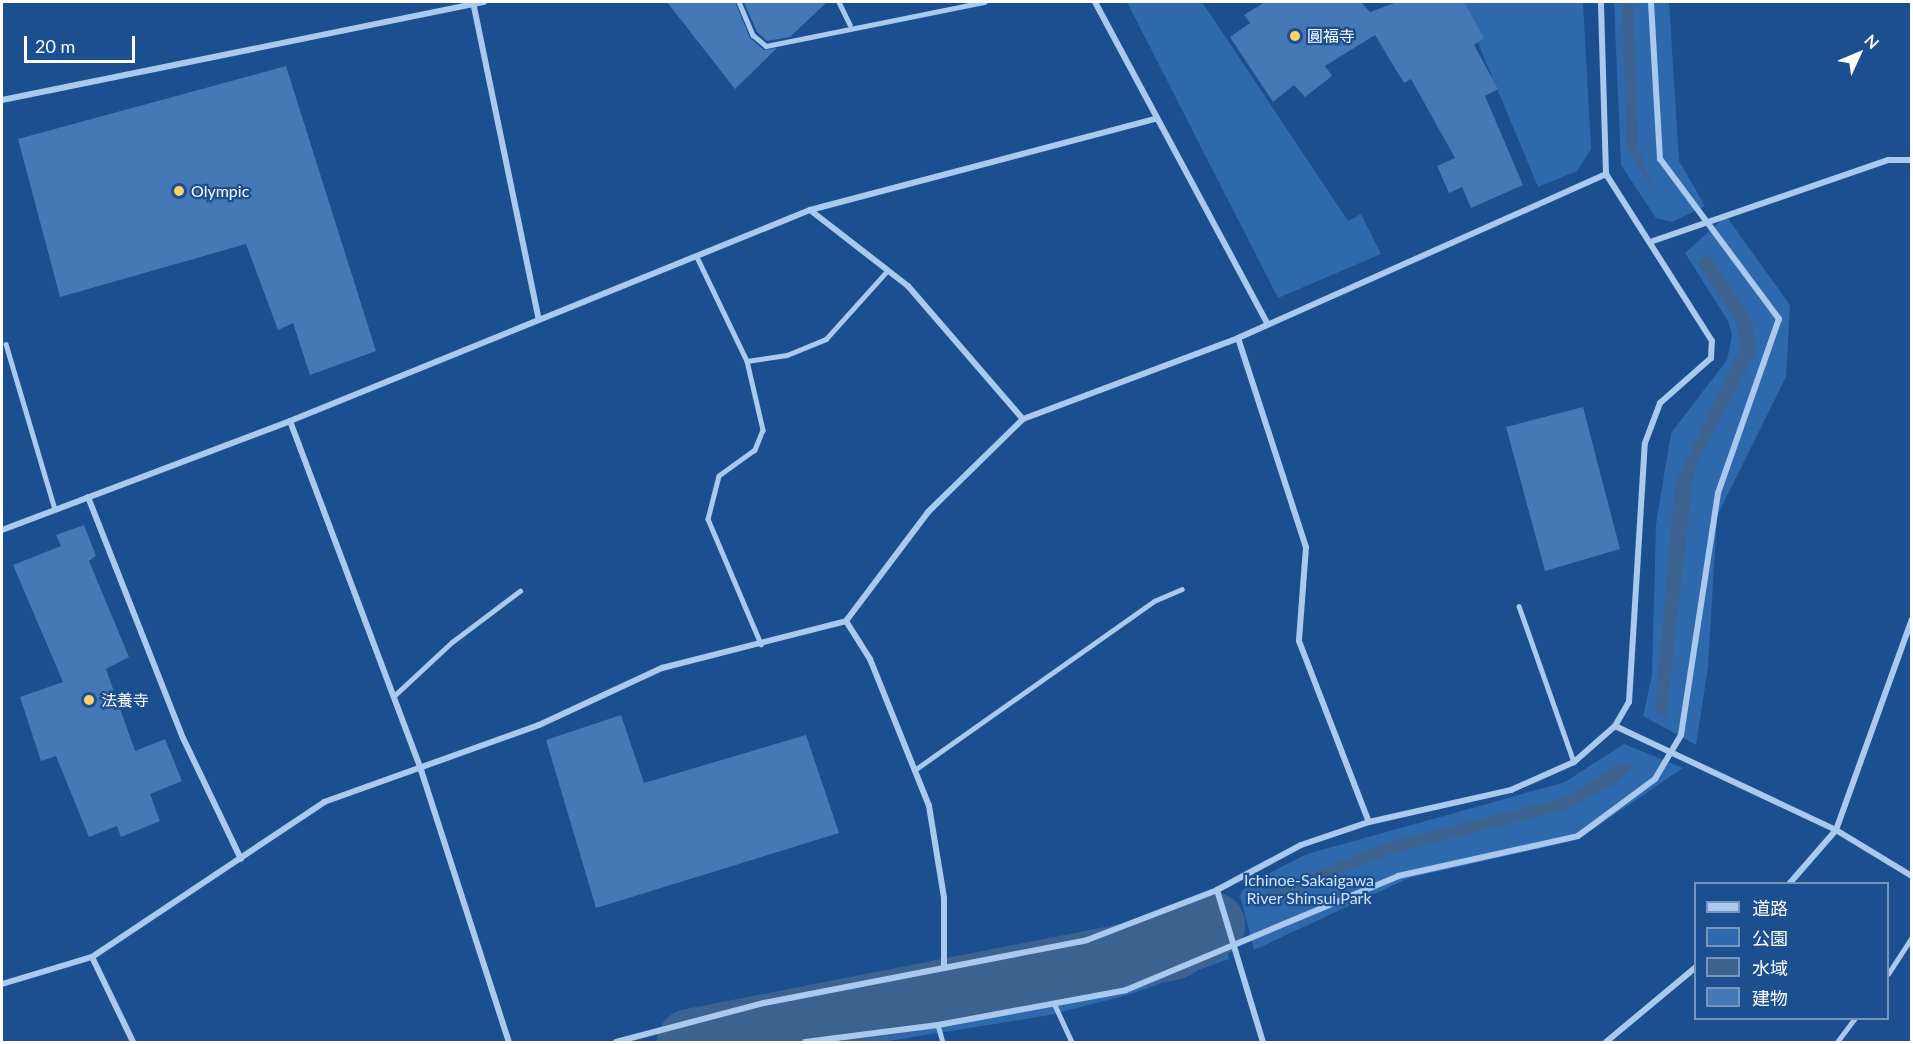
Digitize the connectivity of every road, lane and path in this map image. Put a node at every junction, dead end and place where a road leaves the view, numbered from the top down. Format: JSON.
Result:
{"nodes":[{"id":1,"x":474,"y":2,"type":"edge"},
{"id":2,"x":484,"y":2,"type":"edge"},
{"id":3,"x":739,"y":2,"type":"edge"},
{"id":4,"x":839,"y":2,"type":"edge"},
{"id":5,"x":985,"y":2,"type":"edge"},
{"id":6,"x":1095,"y":2,"type":"edge"},
{"id":7,"x":1601,"y":2,"type":"edge"},
{"id":8,"x":1651,"y":2,"type":"edge"},
{"id":9,"x":850,"y":25,"type":"junction"},
{"id":10,"x":2,"y":100,"type":"edge"},
{"id":11,"x":1157,"y":118,"type":"junction"},
{"id":12,"x":1911,"y":160,"type":"edge"},
{"id":13,"x":1606,"y":174,"type":"junction"},
{"id":14,"x":810,"y":210,"type":"junction"},
{"id":15,"x":1706,"y":219,"type":"junction"},
{"id":16,"x":1653,"y":241,"type":"junction"},
{"id":17,"x":697,"y":256,"type":"junction"},
{"id":18,"x":887,"y":271,"type":"junction"},
{"id":19,"x":538,"y":317,"type":"junction"},
{"id":20,"x":1268,"y":323,"type":"junction"},
{"id":21,"x":1238,"y":338,"type":"junction"},
{"id":22,"x":6,"y":344,"type":"dead end"},
{"id":23,"x":747,"y":361,"type":"junction"},
{"id":24,"x":1023,"y":419,"type":"junction"},
{"id":25,"x":290,"y":421,"type":"junction"},
{"id":26,"x":88,"y":497,"type":"junction"},
{"id":27,"x":55,"y":510,"type":"junction"},
{"id":28,"x":2,"y":530,"type":"edge"},
{"id":29,"x":1182,"y":590,"type":"dead end"},
{"id":30,"x":520,"y":591,"type":"dead end"},
{"id":31,"x":1519,"y":606,"type":"dead end"},
{"id":32,"x":1911,"y":619,"type":"edge"},
{"id":33,"x":846,"y":621,"type":"junction"},
{"id":34,"x":761,"y":644,"type":"junction"},
{"id":35,"x":394,"y":696,"type":"junction"},
{"id":36,"x":1615,"y":726,"type":"junction"},
{"id":37,"x":1671,"y":751,"type":"junction"},
{"id":38,"x":1574,"y":762,"type":"junction"},
{"id":39,"x":916,"y":769,"type":"junction"},
{"id":40,"x":421,"y":770,"type":"junction"},
{"id":41,"x":1370,"y":822,"type":"junction"},
{"id":42,"x":1836,"y":830,"type":"junction"},
{"id":43,"x":241,"y":859,"type":"junction"},
{"id":44,"x":1911,"y":876,"type":"edge"},
{"id":45,"x":1791,"y":882,"type":"edge"},
{"id":46,"x":1217,"y":890,"type":"junction"},
{"id":47,"x":1911,"y":937,"type":"edge"},
{"id":48,"x":1233,"y":947,"type":"junction"},
{"id":49,"x":92,"y":957,"type":"junction"},
{"id":50,"x":944,"y":968,"type":"junction"},
{"id":51,"x":1694,"y":968,"type":"edge"},
{"id":52,"x":1889,"y":971,"type":"edge"},
{"id":53,"x":2,"y":984,"type":"edge"},
{"id":54,"x":1054,"y":1004,"type":"junction"},
{"id":55,"x":1854,"y":1020,"type":"edge"},
{"id":56,"x":938,"y":1025,"type":"junction"},
{"id":57,"x":133,"y":1042,"type":"edge"},
{"id":58,"x":509,"y":1042,"type":"edge"},
{"id":59,"x":616,"y":1042,"type":"edge"},
{"id":60,"x":805,"y":1042,"type":"edge"},
{"id":61,"x":944,"y":1042,"type":"edge"},
{"id":62,"x":1072,"y":1042,"type":"edge"},
{"id":63,"x":1263,"y":1042,"type":"edge"},
{"id":64,"x":1606,"y":1042,"type":"edge"},
{"id":65,"x":1837,"y":1042,"type":"edge"}],
"edges":[{"from":1,"to":2,"type":"street"},
{"from":1,"to":10,"type":"street"},
{"from":1,"to":19,"type":"street"},
{"from":3,"to":9,"type":"lane"},
{"from":4,"to":9,"type":"lane"},
{"from":5,"to":9,"type":"lane"},
{"from":6,"to":11,"type":"street"},
{"from":7,"to":13,"type":"street"},
{"from":8,"to":15,"type":"street"},
{"from":11,"to":14,"type":"street"},
{"from":11,"to":20,"type":"street"},
{"from":12,"to":15,"type":"street"},
{"from":13,"to":16,"type":"street"},
{"from":13,"to":20,"type":"street"},
{"from":14,"to":17,"type":"street"},
{"from":14,"to":18,"type":"street"},
{"from":15,"to":16,"type":"street"},
{"from":15,"to":37,"type":"street"},
{"from":16,"to":36,"type":"street"},
{"from":17,"to":19,"type":"street"},
{"from":17,"to":23,"type":"lane"},
{"from":18,"to":23,"type":"lane"},
{"from":18,"to":24,"type":"street"},
{"from":19,"to":25,"type":"street"},
{"from":20,"to":21,"type":"street"},
{"from":21,"to":24,"type":"street"},
{"from":21,"to":41,"type":"street"},
{"from":22,"to":27,"type":"lane"},
{"from":23,"to":34,"type":"lane"},
{"from":24,"to":33,"type":"street"},
{"from":25,"to":26,"type":"street"},
{"from":25,"to":35,"type":"street"},
{"from":26,"to":27,"type":"street"},
{"from":26,"to":43,"type":"street"},
{"from":27,"to":28,"type":"street"},
{"from":29,"to":39,"type":"lane"},
{"from":30,"to":35,"type":"lane"},
{"from":31,"to":38,"type":"lane"},
{"from":32,"to":42,"type":"street"},
{"from":33,"to":34,"type":"street"},
{"from":33,"to":39,"type":"street"},
{"from":34,"to":40,"type":"street"},
{"from":35,"to":40,"type":"street"},
{"from":36,"to":37,"type":"street"},
{"from":36,"to":38,"type":"street"},
{"from":37,"to":42,"type":"street"},
{"from":37,"to":48,"type":"street"},
{"from":38,"to":41,"type":"street"},
{"from":39,"to":50,"type":"street"},
{"from":40,"to":43,"type":"street"},
{"from":40,"to":58,"type":"street"},
{"from":41,"to":46,"type":"street"},
{"from":42,"to":44,"type":"street"},
{"from":42,"to":45,"type":"street"},
{"from":43,"to":49,"type":"street"},
{"from":46,"to":48,"type":"street"},
{"from":46,"to":50,"type":"street"},
{"from":47,"to":52,"type":"lane"},
{"from":48,"to":54,"type":"street"},
{"from":48,"to":63,"type":"street"},
{"from":49,"to":53,"type":"street"},
{"from":49,"to":57,"type":"street"},
{"from":50,"to":59,"type":"street"},
{"from":51,"to":64,"type":"street"},
{"from":54,"to":56,"type":"street"},
{"from":54,"to":62,"type":"lane"},
{"from":55,"to":65,"type":"lane"},
{"from":56,"to":60,"type":"street"},
{"from":56,"to":61,"type":"lane"}]}
